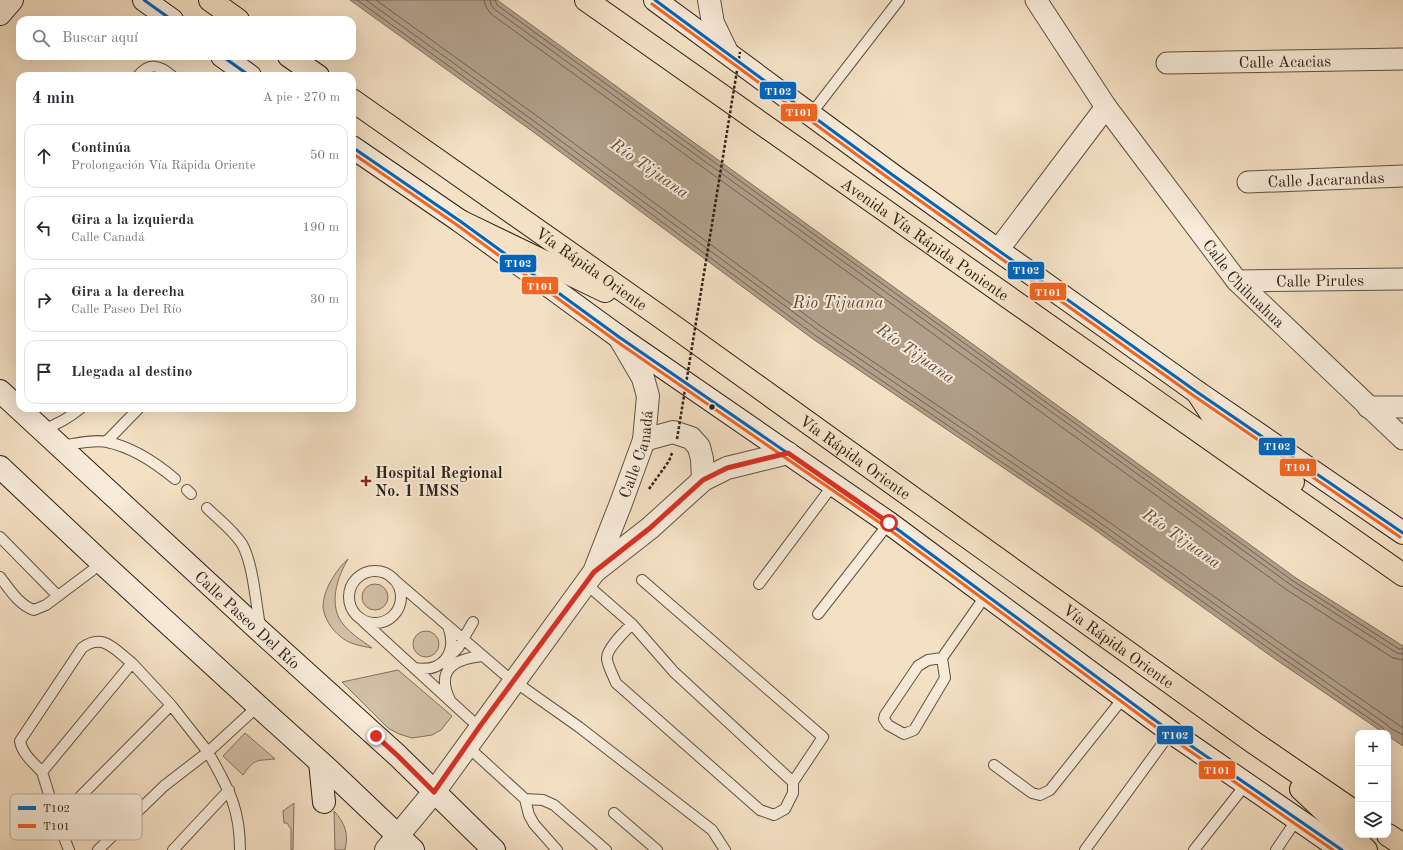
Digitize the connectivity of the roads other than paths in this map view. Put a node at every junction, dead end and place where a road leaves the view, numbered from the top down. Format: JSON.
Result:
{"nodes":[{"id":1,"x":12,"y":0,"type":"edge"},
{"id":2,"x":144,"y":0,"type":"edge"},
{"id":3,"x":210,"y":0,"type":"edge"},
{"id":4,"x":586,"y":0,"type":"edge"},
{"id":5,"x":655,"y":0,"type":"edge"},
{"id":6,"x":708,"y":0,"type":"edge"},
{"id":7,"x":899,"y":0,"type":"edge"},
{"id":8,"x":1036,"y":0,"type":"edge"},
{"id":9,"x":0,"y":14,"type":"edge"},
{"id":10,"x":166,"y":16,"type":"edge"},
{"id":11,"x":232,"y":16,"type":"edge"},
{"id":12,"x":733,"y":52,"type":"junction"},
{"id":13,"x":1403,"y":59,"type":"edge"},
{"id":14,"x":228,"y":60,"type":"edge"},
{"id":15,"x":295,"y":60,"type":"edge"},
{"id":16,"x":1168,"y":64,"type":"dead end"},
{"id":17,"x":141,"y":72,"type":"edge"},
{"id":18,"x":167,"y":72,"type":"edge"},
{"id":19,"x":244,"y":72,"type":"edge"},
{"id":20,"x":312,"y":72,"type":"edge"},
{"id":21,"x":356,"y":103,"type":"edge"},
{"id":22,"x":1106,"y":107,"type":"junction"},
{"id":23,"x":811,"y":114,"type":"junction"},
{"id":24,"x":356,"y":150,"type":"edge"},
{"id":25,"x":1403,"y":176,"type":"edge"},
{"id":26,"x":1248,"y":182,"type":"dead end"},
{"id":27,"x":460,"y":221,"type":"junction"},
{"id":28,"x":998,"y":250,"type":"junction"},
{"id":29,"x":1403,"y":279,"type":"edge"},
{"id":30,"x":1237,"y":282,"type":"junction"},
{"id":31,"x":658,"y":316,"type":"junction"},
{"id":32,"x":619,"y":337,"type":"junction"},
{"id":33,"x":0,"y":391,"type":"edge"},
{"id":34,"x":1197,"y":392,"type":"junction"},
{"id":35,"x":16,"y":406,"type":"edge"},
{"id":36,"x":1368,"y":407,"type":"junction"},
{"id":37,"x":1403,"y":407,"type":"edge"},
{"id":38,"x":23,"y":412,"type":"edge"},
{"id":39,"x":76,"y":412,"type":"edge"},
{"id":40,"x":135,"y":412,"type":"edge"},
{"id":41,"x":42,"y":430,"type":"junction"},
{"id":42,"x":644,"y":440,"type":"junction"},
{"id":43,"x":1403,"y":440,"type":"edge"},
{"id":44,"x":106,"y":442,"type":"junction"},
{"id":45,"x":59,"y":446,"type":"junction"},
{"id":46,"x":788,"y":453,"type":"junction"},
{"id":47,"x":0,"y":467,"type":"edge"},
{"id":48,"x":175,"y":479,"type":"dead end"},
{"id":49,"x":703,"y":480,"type":"junction"},
{"id":50,"x":833,"y":485,"type":"junction"},
{"id":51,"x":207,"y":508,"type":"dead end"},
{"id":52,"x":889,"y":523,"type":"junction"},
{"id":53,"x":1403,"y":533,"type":"edge"},
{"id":54,"x":0,"y":537,"type":"edge"},
{"id":55,"x":1362,"y":546,"type":"junction"},
{"id":56,"x":102,"y":563,"type":"junction"},
{"id":57,"x":1403,"y":575,"type":"edge"},
{"id":58,"x":0,"y":577,"type":"edge"},
{"id":59,"x":391,"y":577,"type":"junction"},
{"id":60,"x":589,"y":578,"type":"junction"},
{"id":61,"x":642,"y":580,"type":"dead end"},
{"id":62,"x":759,"y":584,"type":"dead end"},
{"id":63,"x":986,"y":595,"type":"junction"},
{"id":64,"x":58,"y":596,"type":"junction"},
{"id":65,"x":818,"y":614,"type":"dead end"},
{"id":66,"x":362,"y":620,"type":"junction"},
{"id":67,"x":473,"y":622,"type":"dead end"},
{"id":68,"x":632,"y":624,"type":"junction"},
{"id":69,"x":448,"y":626,"type":"junction"},
{"id":70,"x":261,"y":632,"type":"junction"},
{"id":71,"x":463,"y":639,"type":"junction"},
{"id":72,"x":482,"y":656,"type":"junction"},
{"id":73,"x":942,"y":658,"type":"junction"},
{"id":74,"x":446,"y":659,"type":"junction"},
{"id":75,"x":132,"y":664,"type":"junction"},
{"id":76,"x":414,"y":668,"type":"junction"},
{"id":77,"x":514,"y":681,"type":"junction"},
{"id":78,"x":1124,"y":697,"type":"junction"},
{"id":79,"x":450,"y":701,"type":"junction"},
{"id":80,"x":170,"y":705,"type":"junction"},
{"id":81,"x":258,"y":706,"type":"junction"},
{"id":82,"x":480,"y":726,"type":"junction"},
{"id":83,"x":1171,"y":732,"type":"junction"},
{"id":84,"x":1253,"y":742,"type":"junction"},
{"id":85,"x":467,"y":746,"type":"junction"},
{"id":86,"x":208,"y":752,"type":"junction"},
{"id":87,"x":320,"y":762,"type":"junction"},
{"id":88,"x":994,"y":765,"type":"dead end"},
{"id":89,"x":42,"y":772,"type":"junction"},
{"id":90,"x":793,"y":782,"type":"junction"},
{"id":91,"x":1246,"y":784,"type":"junction"},
{"id":92,"x":229,"y":790,"type":"junction"},
{"id":93,"x":434,"y":792,"type":"junction"},
{"id":94,"x":49,"y":794,"type":"edge"},
{"id":95,"x":83,"y":794,"type":"edge"},
{"id":96,"x":524,"y":799,"type":"junction"},
{"id":97,"x":324,"y":802,"type":"dead end"},
{"id":98,"x":142,"y":807,"type":"edge"},
{"id":99,"x":1355,"y":812,"type":"edge"},
{"id":100,"x":614,"y":813,"type":"dead end"},
{"id":101,"x":1298,"y":819,"type":"junction"},
{"id":102,"x":1391,"y":837,"type":"edge"},
{"id":103,"x":65,"y":840,"type":"edge"},
{"id":104,"x":108,"y":840,"type":"edge"},
{"id":105,"x":399,"y":845,"type":"edge"},
{"id":106,"x":1403,"y":845,"type":"edge"},
{"id":107,"x":69,"y":850,"type":"edge"},
{"id":108,"x":98,"y":850,"type":"edge"},
{"id":109,"x":173,"y":850,"type":"edge"},
{"id":110,"x":240,"y":850,"type":"edge"},
{"id":111,"x":494,"y":850,"type":"edge"},
{"id":112,"x":557,"y":850,"type":"edge"},
{"id":113,"x":606,"y":850,"type":"edge"},
{"id":114,"x":657,"y":850,"type":"edge"},
{"id":115,"x":725,"y":850,"type":"edge"},
{"id":116,"x":1085,"y":850,"type":"edge"},
{"id":117,"x":1194,"y":850,"type":"edge"},
{"id":118,"x":1276,"y":850,"type":"edge"},
{"id":119,"x":1342,"y":850,"type":"edge"},
{"id":120,"x":1366,"y":850,"type":"edge"}],
"edges":[{"from":1,"to":9,"type":"main road"},
{"from":2,"to":10,"type":"main road"},
{"from":3,"to":11,"type":"highway"},
{"from":4,"to":55,"type":"highway","name":"Avenida Vía Rápida Poniente"},
{"from":5,"to":12,"type":"main road"},
{"from":6,"to":12,"type":"main road"},
{"from":7,"to":23,"type":"lane"},
{"from":8,"to":22,"type":"street","name":"Calle Chihuahua"},
{"from":12,"to":23,"type":"main road"},
{"from":13,"to":16,"type":"street","name":"Calle Acacias"},
{"from":14,"to":19,"type":"main road"},
{"from":15,"to":20,"type":"highway"},
{"from":17,"to":18,"type":"lane"},
{"from":21,"to":31,"type":"highway","name":"Vía Rápida Oriente"},
{"from":22,"to":28,"type":"street"},
{"from":22,"to":30,"type":"street","name":"Calle Chihuahua"},
{"from":23,"to":28,"type":"main road"},
{"from":24,"to":27,"type":"main road"},
{"from":25,"to":26,"type":"street","name":"Calle Jacarandas"},
{"from":27,"to":31,"type":"highway"},
{"from":27,"to":32,"type":"main road"},
{"from":28,"to":34,"type":"main road"},
{"from":29,"to":30,"type":"street","name":"Calle Pirules"},
{"from":30,"to":36,"type":"street","name":"Calle Chihuahua"},
{"from":31,"to":84,"type":"highway","name":"Vía Rápida Oriente"},
{"from":32,"to":42,"type":"main road","name":"Calle Canadá"},
{"from":32,"to":46,"type":"main road"},
{"from":33,"to":35,"type":"main road","name":"Calle Paseo Del Río"},
{"from":34,"to":53,"type":"main road"},
{"from":34,"to":55,"type":"highway"},
{"from":36,"to":37,"type":"street"},
{"from":36,"to":43,"type":"street","name":"Calle Chihuahua"},
{"from":38,"to":41,"type":"main road","name":"Calle Paseo Del Río"},
{"from":39,"to":41,"type":"lane"},
{"from":40,"to":44,"type":"lane"},
{"from":41,"to":45,"type":"main road","name":"Calle Paseo Del Río"},
{"from":42,"to":49,"type":"main road"},
{"from":42,"to":60,"type":"main road","name":"Calle Canadá"},
{"from":44,"to":45,"type":"lane"},
{"from":44,"to":48,"type":"lane"},
{"from":45,"to":70,"type":"main road","name":"Calle Paseo Del Río"},
{"from":46,"to":49,"type":"main road","name":"Calle Canadá"},
{"from":46,"to":50,"type":"main road"},
{"from":47,"to":56,"type":"main road"},
{"from":49,"to":60,"type":"main road","name":"Calle Canadá"},
{"from":50,"to":52,"type":"main road"},
{"from":50,"to":62,"type":"lane"},
{"from":51,"to":70,"type":"lane"},
{"from":52,"to":63,"type":"main road"},
{"from":52,"to":65,"type":"lane"},
{"from":54,"to":64,"type":"lane"},
{"from":55,"to":57,"type":"highway","name":"Avenida Vía Rápida Poniente"},
{"from":56,"to":64,"type":"lane"},
{"from":56,"to":81,"type":"main road"},
{"from":58,"to":64,"type":"lane"},
{"from":59,"to":66,"type":"lane"},
{"from":59,"to":66,"type":"lane"},
{"from":59,"to":69,"type":"lane"},
{"from":60,"to":68,"type":"lane"},
{"from":60,"to":77,"type":"main road","name":"Calle Canadá"},
{"from":61,"to":90,"type":"lane"},
{"from":63,"to":73,"type":"lane"},
{"from":63,"to":78,"type":"main road"},
{"from":66,"to":76,"type":"lane"},
{"from":67,"to":71,"type":"lane"},
{"from":68,"to":90,"type":"lane"},
{"from":68,"to":90,"type":"lane"},
{"from":69,"to":71,"type":"lane"},
{"from":69,"to":74,"type":"lane"},
{"from":70,"to":93,"type":"main road","name":"Calle Paseo Del Río"},
{"from":71,"to":72,"type":"lane"},
{"from":71,"to":74,"type":"lane"},
{"from":72,"to":77,"type":"lane"},
{"from":72,"to":79,"type":"lane"},
{"from":73,"to":73,"type":"lane"},
{"from":74,"to":76,"type":"lane"},
{"from":75,"to":80,"type":"lane"},
{"from":75,"to":89,"type":"lane"},
{"from":75,"to":89,"type":"lane"},
{"from":76,"to":79,"type":"lane"},
{"from":77,"to":82,"type":"main road","name":"Calle Canadá"},
{"from":77,"to":115,"type":"lane"},
{"from":78,"to":83,"type":"main road"},
{"from":78,"to":88,"type":"lane"},
{"from":79,"to":82,"type":"lane"},
{"from":80,"to":86,"type":"lane"},
{"from":80,"to":95,"type":"lane"},
{"from":81,"to":86,"type":"lane"},
{"from":81,"to":87,"type":"main road"},
{"from":82,"to":85,"type":"main road","name":"Calle Canadá"},
{"from":83,"to":91,"type":"main road"},
{"from":83,"to":116,"type":"lane"},
{"from":84,"to":99,"type":"highway","name":"Vía Rápida Oriente"},
{"from":84,"to":120,"type":"highway"},
{"from":85,"to":93,"type":"main road","name":"Calle Canadá"},
{"from":85,"to":96,"type":"lane"},
{"from":86,"to":92,"type":"lane"},
{"from":86,"to":98,"type":"lane"},
{"from":87,"to":97,"type":"main road"},
{"from":87,"to":105,"type":"main road"},
{"from":89,"to":94,"type":"lane"},
{"from":91,"to":101,"type":"main road"},
{"from":91,"to":117,"type":"lane"},
{"from":92,"to":109,"type":"lane"},
{"from":92,"to":110,"type":"lane"},
{"from":93,"to":105,"type":"main road","name":"Calle Canadá"},
{"from":93,"to":111,"type":"main road","name":"Calle Paseo Del Río"},
{"from":96,"to":112,"type":"lane"},
{"from":96,"to":113,"type":"lane"},
{"from":100,"to":114,"type":"lane"},
{"from":101,"to":118,"type":"lane"},
{"from":101,"to":119,"type":"main road"},
{"from":102,"to":106,"type":"highway"},
{"from":103,"to":107,"type":"lane"},
{"from":104,"to":108,"type":"lane"}]}
